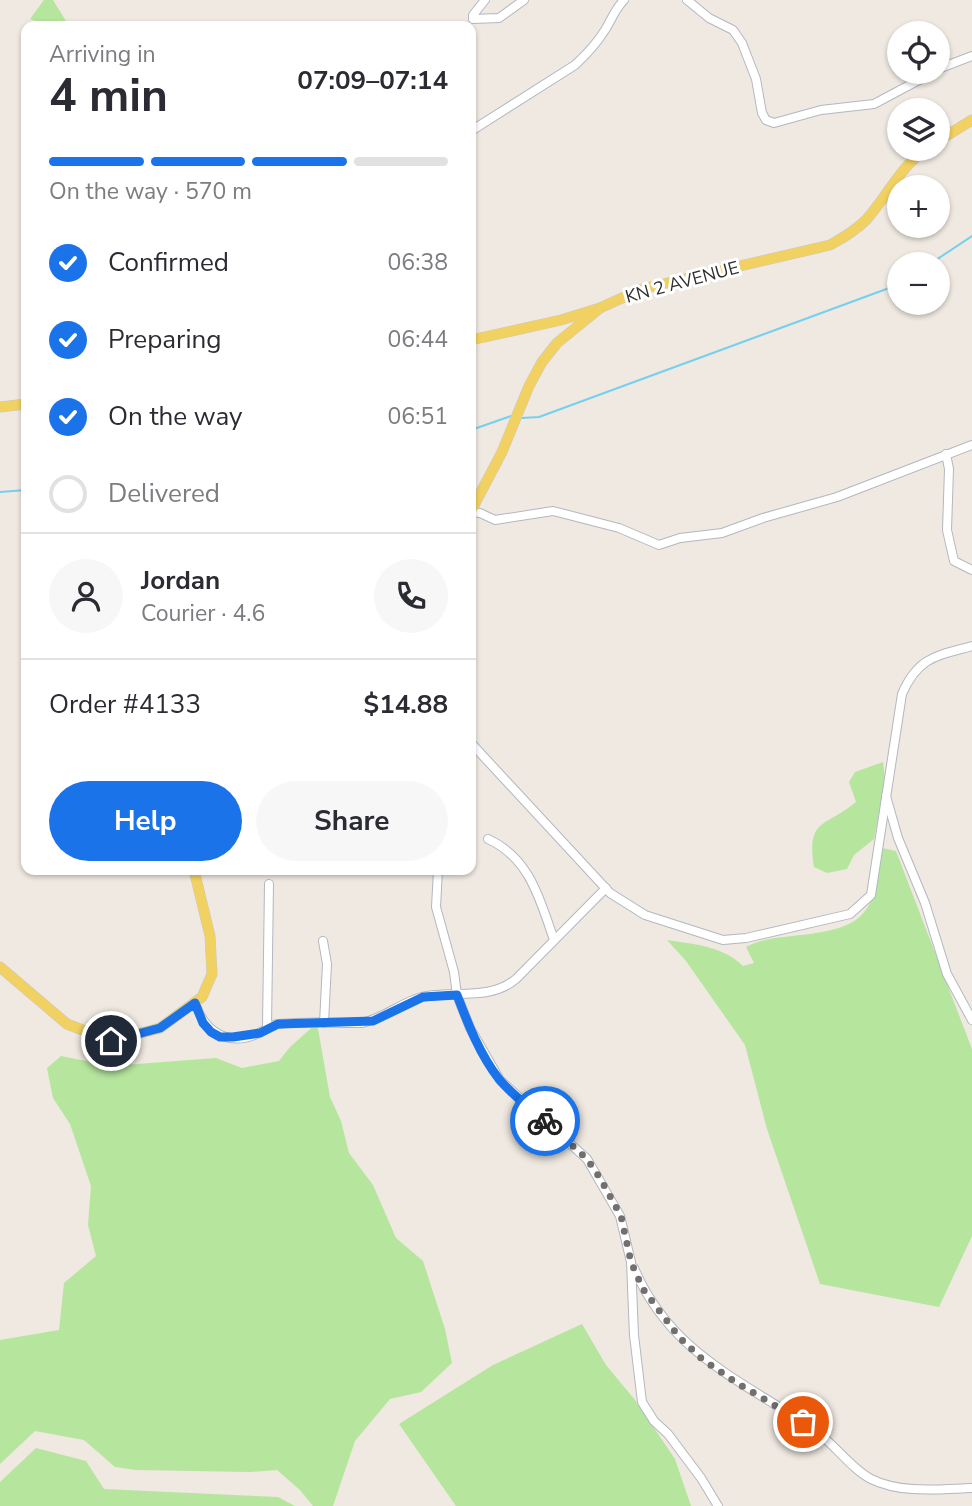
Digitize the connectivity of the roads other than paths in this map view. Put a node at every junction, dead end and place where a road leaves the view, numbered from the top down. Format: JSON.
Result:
{"nodes":[{"id":1,"x":485,"y":0,"type":"edge"},
{"id":2,"x":524,"y":0,"type":"edge"},
{"id":3,"x":624,"y":0,"type":"edge"},
{"id":4,"x":687,"y":0,"type":"edge"},
{"id":5,"x":972,"y":56,"type":"edge"},
{"id":6,"x":950,"y":65,"type":"edge"},
{"id":7,"x":912,"y":84,"type":"edge"},
{"id":8,"x":972,"y":120,"type":"edge"},
{"id":9,"x":476,"y":128,"type":"edge"},
{"id":10,"x":950,"y":134,"type":"edge"},
{"id":11,"x":912,"y":161,"type":"edge"},
{"id":12,"x":600,"y":308,"type":"junction"},
{"id":13,"x":476,"y":339,"type":"edge"},
{"id":14,"x":21,"y":405,"type":"edge"},
{"id":15,"x":0,"y":407,"type":"edge"},
{"id":16,"x":972,"y":445,"type":"edge"},
{"id":17,"x":946,"y":454,"type":"junction"},
{"id":18,"x":476,"y":502,"type":"edge"},
{"id":19,"x":476,"y":513,"type":"edge"},
{"id":20,"x":972,"y":570,"type":"edge"},
{"id":21,"x":972,"y":646,"type":"edge"},
{"id":22,"x":476,"y":748,"type":"edge"},
{"id":23,"x":886,"y":793,"type":"junction"},
{"id":24,"x":488,"y":839,"type":"dead end"},
{"id":25,"x":195,"y":875,"type":"edge"},
{"id":26,"x":438,"y":875,"type":"edge"},
{"id":27,"x":269,"y":884,"type":"dead end"},
{"id":28,"x":606,"y":888,"type":"junction"},
{"id":29,"x":554,"y":940,"type":"junction"},
{"id":30,"x":323,"y":941,"type":"dead end"},
{"id":31,"x":0,"y":967,"type":"edge"},
{"id":32,"x":457,"y":995,"type":"junction"},
{"id":33,"x":195,"y":1003,"type":"junction"},
{"id":34,"x":972,"y":1020,"type":"edge"},
{"id":35,"x":324,"y":1023,"type":"junction"},
{"id":36,"x":267,"y":1027,"type":"junction"},
{"id":37,"x":631,"y":1262,"type":"junction"},
{"id":38,"x":972,"y":1488,"type":"edge"},
{"id":39,"x":718,"y":1506,"type":"edge"}],
"edges":[{"from":1,"to":2,"type":"street"},
{"from":3,"to":9,"type":"street"},
{"from":4,"to":7,"type":"street"},
{"from":5,"to":6,"type":"street"},
{"from":8,"to":10,"type":"main road"},
{"from":11,"to":12,"type":"main road","name":"KN 2 AVENUE"},
{"from":12,"to":13,"type":"main road"},
{"from":12,"to":18,"type":"main road","name":"KN 2 AVENUE"},
{"from":14,"to":15,"type":"main road"},
{"from":16,"to":17,"type":"street"},
{"from":17,"to":19,"type":"street"},
{"from":17,"to":20,"type":"street"},
{"from":21,"to":23,"type":"street"},
{"from":22,"to":28,"type":"street"},
{"from":23,"to":28,"type":"street"},
{"from":23,"to":34,"type":"street"},
{"from":24,"to":29,"type":"street"},
{"from":25,"to":33,"type":"main road"},
{"from":26,"to":32,"type":"street"},
{"from":27,"to":36,"type":"street"},
{"from":28,"to":29,"type":"street"},
{"from":29,"to":32,"type":"street"},
{"from":30,"to":35,"type":"street"},
{"from":31,"to":33,"type":"main road"},
{"from":32,"to":35,"type":"street"},
{"from":32,"to":37,"type":"street"},
{"from":33,"to":36,"type":"street"},
{"from":35,"to":36,"type":"street"},
{"from":37,"to":38,"type":"street"},
{"from":37,"to":39,"type":"street"}]}
